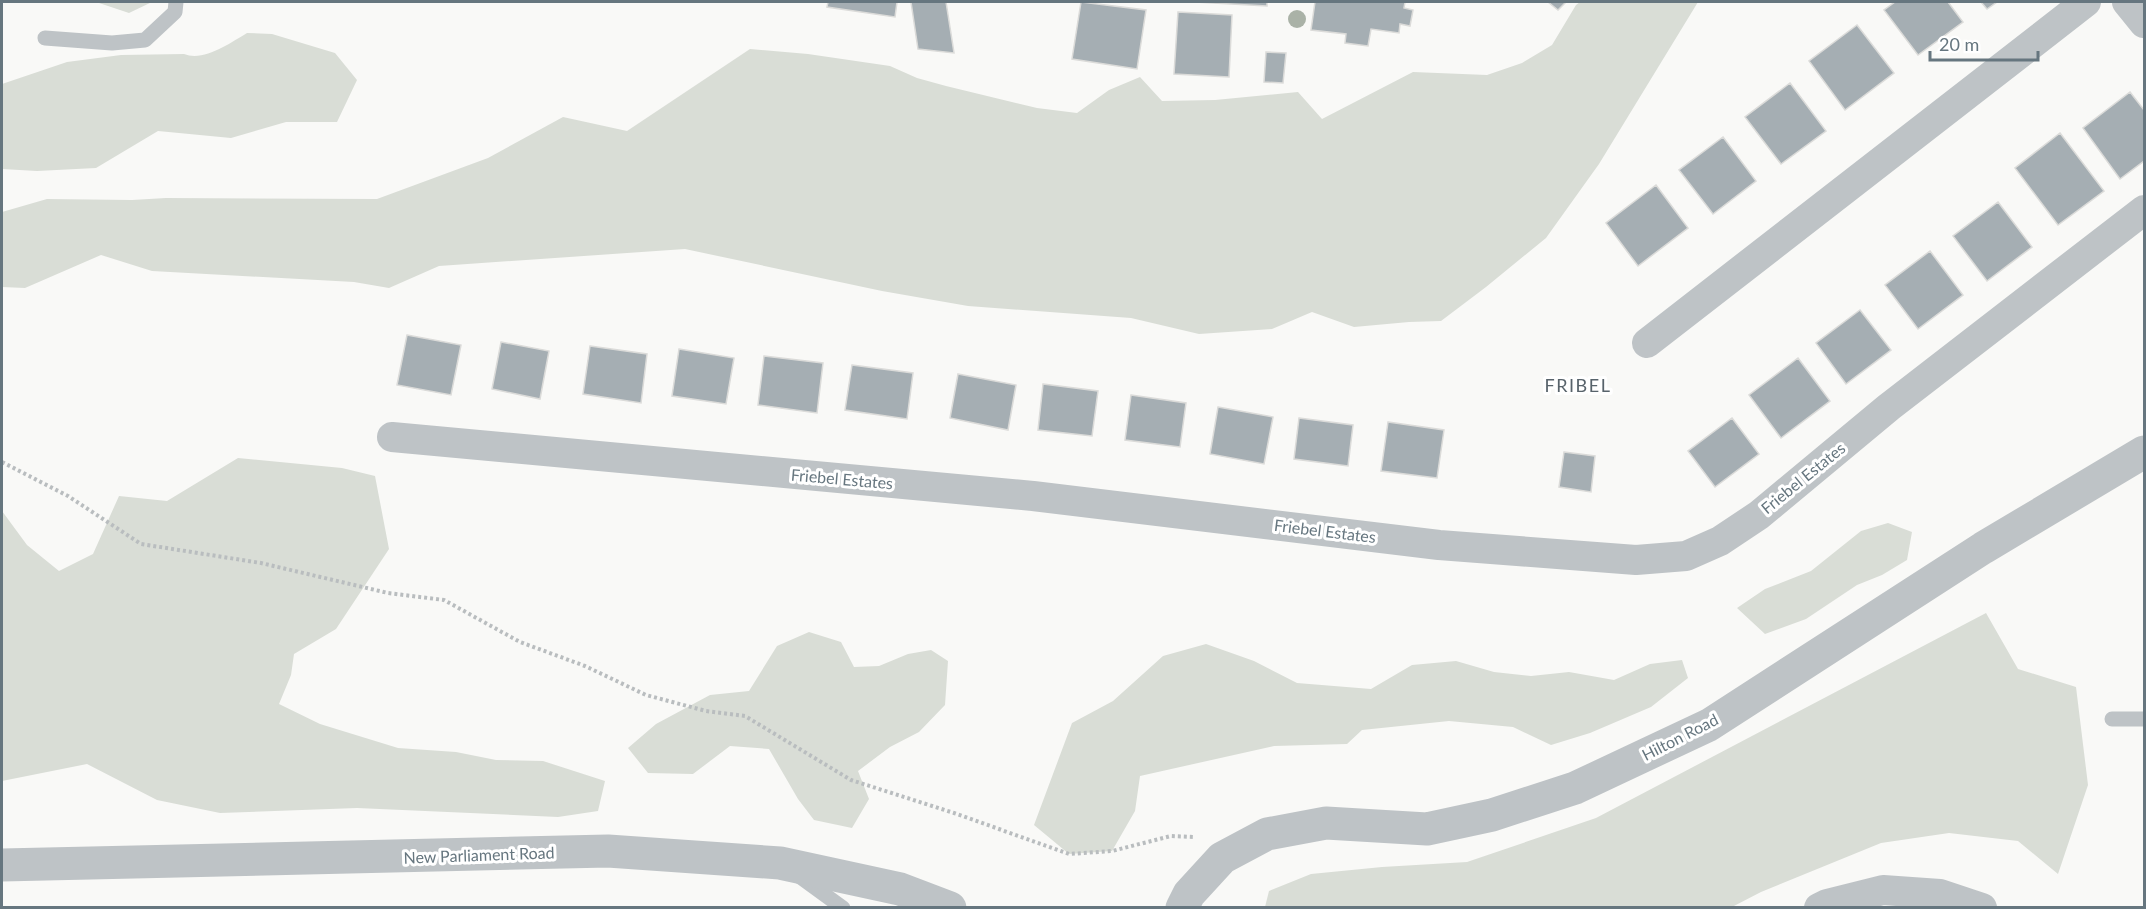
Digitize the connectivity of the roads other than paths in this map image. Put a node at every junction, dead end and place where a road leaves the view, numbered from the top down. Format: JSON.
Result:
{"nodes":[{"id":1,"x":176,"y":2,"type":"edge"},
{"id":2,"x":2086,"y":2,"type":"edge"},
{"id":3,"x":2127,"y":2,"type":"edge"},
{"id":4,"x":2145,"y":23,"type":"edge"},
{"id":5,"x":45,"y":38,"type":"dead end"},
{"id":6,"x":2145,"y":210,"type":"edge"},
{"id":7,"x":1647,"y":343,"type":"dead end"},
{"id":8,"x":392,"y":437,"type":"dead end"},
{"id":9,"x":2145,"y":452,"type":"edge"},
{"id":10,"x":2112,"y":719,"type":"dead end"},
{"id":11,"x":2145,"y":719,"type":"edge"},
{"id":12,"x":780,"y":863,"type":"junction"},
{"id":13,"x":2,"y":866,"type":"edge"},
{"id":14,"x":843,"y":908,"type":"edge"},
{"id":15,"x":950,"y":908,"type":"edge"},
{"id":16,"x":1182,"y":908,"type":"edge"},
{"id":17,"x":1819,"y":908,"type":"edge"},
{"id":18,"x":1982,"y":908,"type":"edge"}],
"edges":[{"from":1,"to":5,"type":"lane"},
{"from":2,"to":7,"type":"street"},
{"from":3,"to":4,"type":"street"},
{"from":6,"to":8,"type":"street","name":"Friebel Estates"},
{"from":9,"to":16,"type":"street","name":"Hilton Road"},
{"from":10,"to":11,"type":"lane"},
{"from":12,"to":13,"type":"street","name":"New Parliament Road"},
{"from":12,"to":14,"type":"lane"},
{"from":12,"to":15,"type":"street","name":"New Parliament Road"},
{"from":17,"to":18,"type":"street"}]}
